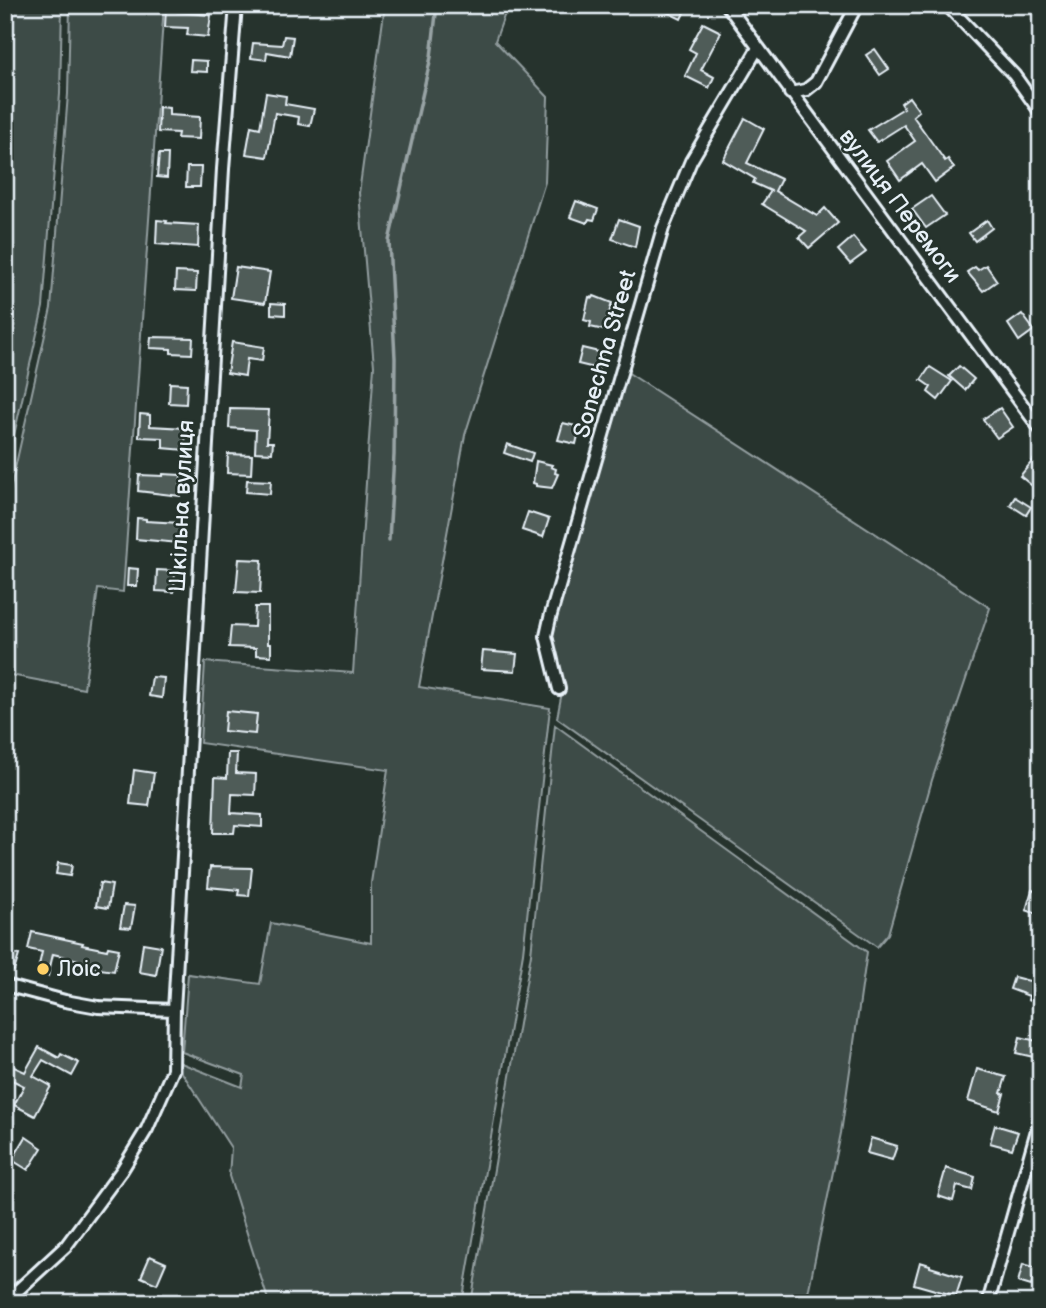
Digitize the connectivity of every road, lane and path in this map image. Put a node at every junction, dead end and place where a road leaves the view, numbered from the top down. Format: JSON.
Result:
{"nodes":[{"id":1,"x":236,"y":5,"type":"edge"},
{"id":2,"x":727,"y":5,"type":"edge"},
{"id":3,"x":857,"y":5,"type":"edge"},
{"id":4,"x":947,"y":5,"type":"edge"},
{"id":5,"x":758,"y":48,"type":"junction"},
{"id":6,"x":790,"y":93,"type":"junction"},
{"id":7,"x":1041,"y":113,"type":"edge"},
{"id":8,"x":1041,"y":430,"type":"edge"},
{"id":9,"x":559,"y":689,"type":"dead end"},
{"id":10,"x":5,"y":985,"type":"edge"},
{"id":11,"x":174,"y":1010,"type":"junction"},
{"id":12,"x":1041,"y":1116,"type":"edge"},
{"id":13,"x":5,"y":1302,"type":"edge"},
{"id":14,"x":988,"y":1303,"type":"edge"}],
"edges":[{"from":1,"to":11,"type":"street","name":"Шкільна вулиця"},
{"from":2,"to":5,"type":"street","name":"вулиця Перемоги"},
{"from":3,"to":6,"type":"street"},
{"from":4,"to":7,"type":"street"},
{"from":5,"to":6,"type":"street","name":"вулиця Перемоги"},
{"from":5,"to":9,"type":"street","name":"Sonechna Street"},
{"from":6,"to":8,"type":"street","name":"вулиця Перемоги"},
{"from":10,"to":11,"type":"street"},
{"from":11,"to":13,"type":"street","name":"Шкільна вулиця"},
{"from":12,"to":14,"type":"street"}]}
